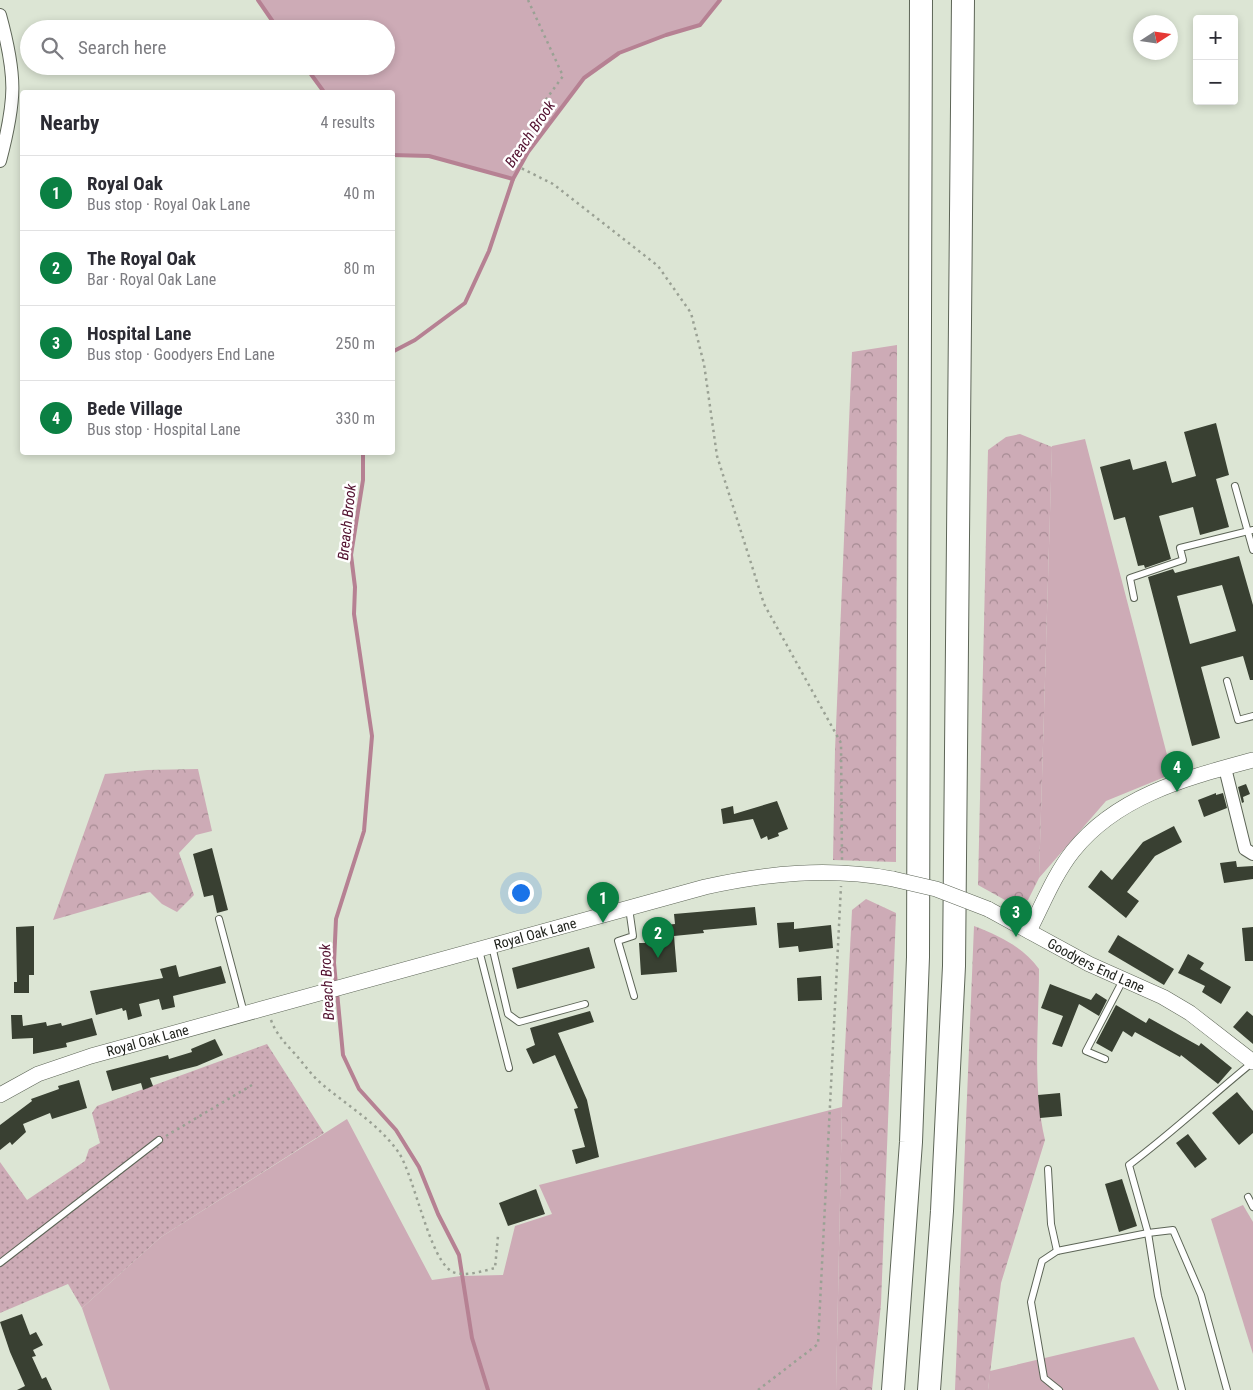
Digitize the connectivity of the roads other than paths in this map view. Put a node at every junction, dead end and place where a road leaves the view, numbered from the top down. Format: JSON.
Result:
{"nodes":[{"id":1,"x":921,"y":0,"type":"edge"},
{"id":2,"x":963,"y":0,"type":"edge"},
{"id":3,"x":0,"y":16,"type":"edge"},
{"id":4,"x":0,"y":161,"type":"edge"},
{"id":5,"x":1234,"y":486,"type":"dead end"},
{"id":6,"x":1250,"y":531,"type":"edge"},
{"id":7,"x":1253,"y":550,"type":"edge"},
{"id":8,"x":1134,"y":598,"type":"dead end"},
{"id":9,"x":1227,"y":682,"type":"dead end"},
{"id":10,"x":1253,"y":716,"type":"edge"},
{"id":11,"x":1253,"y":760,"type":"edge"},
{"id":12,"x":1225,"y":768,"type":"junction"},
{"id":13,"x":1253,"y":854,"type":"edge"},
{"id":14,"x":841,"y":872,"type":"joint"},
{"id":15,"x":629,"y":907,"type":"junction"},
{"id":16,"x":218,"y":919,"type":"dead end"},
{"id":17,"x":1029,"y":931,"type":"junction"},
{"id":18,"x":485,"y":947,"type":"junction"},
{"id":19,"x":1124,"y":979,"type":"junction"},
{"id":20,"x":634,"y":996,"type":"dead end"},
{"id":21,"x":585,"y":1004,"type":"dead end"},
{"id":22,"x":244,"y":1013,"type":"junction"},
{"id":23,"x":1105,"y":1059,"type":"dead end"},
{"id":24,"x":1253,"y":1062,"type":"edge"},
{"id":25,"x":509,"y":1068,"type":"dead end"},
{"id":26,"x":0,"y":1095,"type":"edge"},
{"id":27,"x":159,"y":1140,"type":"road end"},
{"id":28,"x":1048,"y":1169,"type":"dead end"},
{"id":29,"x":1248,"y":1198,"type":"dead end"},
{"id":30,"x":1253,"y":1207,"type":"edge"},
{"id":31,"x":1148,"y":1233,"type":"junction"},
{"id":32,"x":1057,"y":1251,"type":"junction"},
{"id":33,"x":0,"y":1263,"type":"edge"},
{"id":34,"x":893,"y":1390,"type":"edge"},
{"id":35,"x":929,"y":1390,"type":"edge"},
{"id":36,"x":1060,"y":1390,"type":"edge"},
{"id":37,"x":1182,"y":1390,"type":"edge"},
{"id":38,"x":1227,"y":1390,"type":"edge"}],
"edges":[{"from":1,"to":34,"type":"highway"},
{"from":2,"to":35,"type":"highway"},
{"from":3,"to":4,"type":"street"},
{"from":5,"to":6,"type":"lane"},
{"from":6,"to":7,"type":"lane"},
{"from":6,"to":8,"type":"lane"},
{"from":9,"to":10,"type":"lane"},
{"from":11,"to":12,"type":"street"},
{"from":12,"to":13,"type":"street"},
{"from":12,"to":17,"type":"street"},
{"from":14,"to":15,"type":"street","name":"Royal Oak Lane"},
{"from":14,"to":17,"type":"street","name":"Goodyers End Lane","bridge":true},
{"from":15,"to":18,"type":"street","name":"Royal Oak Lane"},
{"from":15,"to":20,"type":"lane"},
{"from":16,"to":22,"type":"lane"},
{"from":17,"to":19,"type":"street","name":"Goodyers End Lane"},
{"from":18,"to":21,"type":"lane"},
{"from":18,"to":22,"type":"street","name":"Royal Oak Lane"},
{"from":18,"to":25,"type":"lane"},
{"from":19,"to":23,"type":"lane"},
{"from":19,"to":24,"type":"street","name":"Goodyers End Lane"},
{"from":22,"to":26,"type":"street","name":"Royal Oak Lane"},
{"from":24,"to":31,"type":"lane"},
{"from":27,"to":33,"type":"lane"},
{"from":28,"to":32,"type":"lane"},
{"from":29,"to":30,"type":"lane"},
{"from":31,"to":32,"type":"lane"},
{"from":31,"to":37,"type":"lane"},
{"from":31,"to":38,"type":"lane"},
{"from":32,"to":36,"type":"lane"}]}
